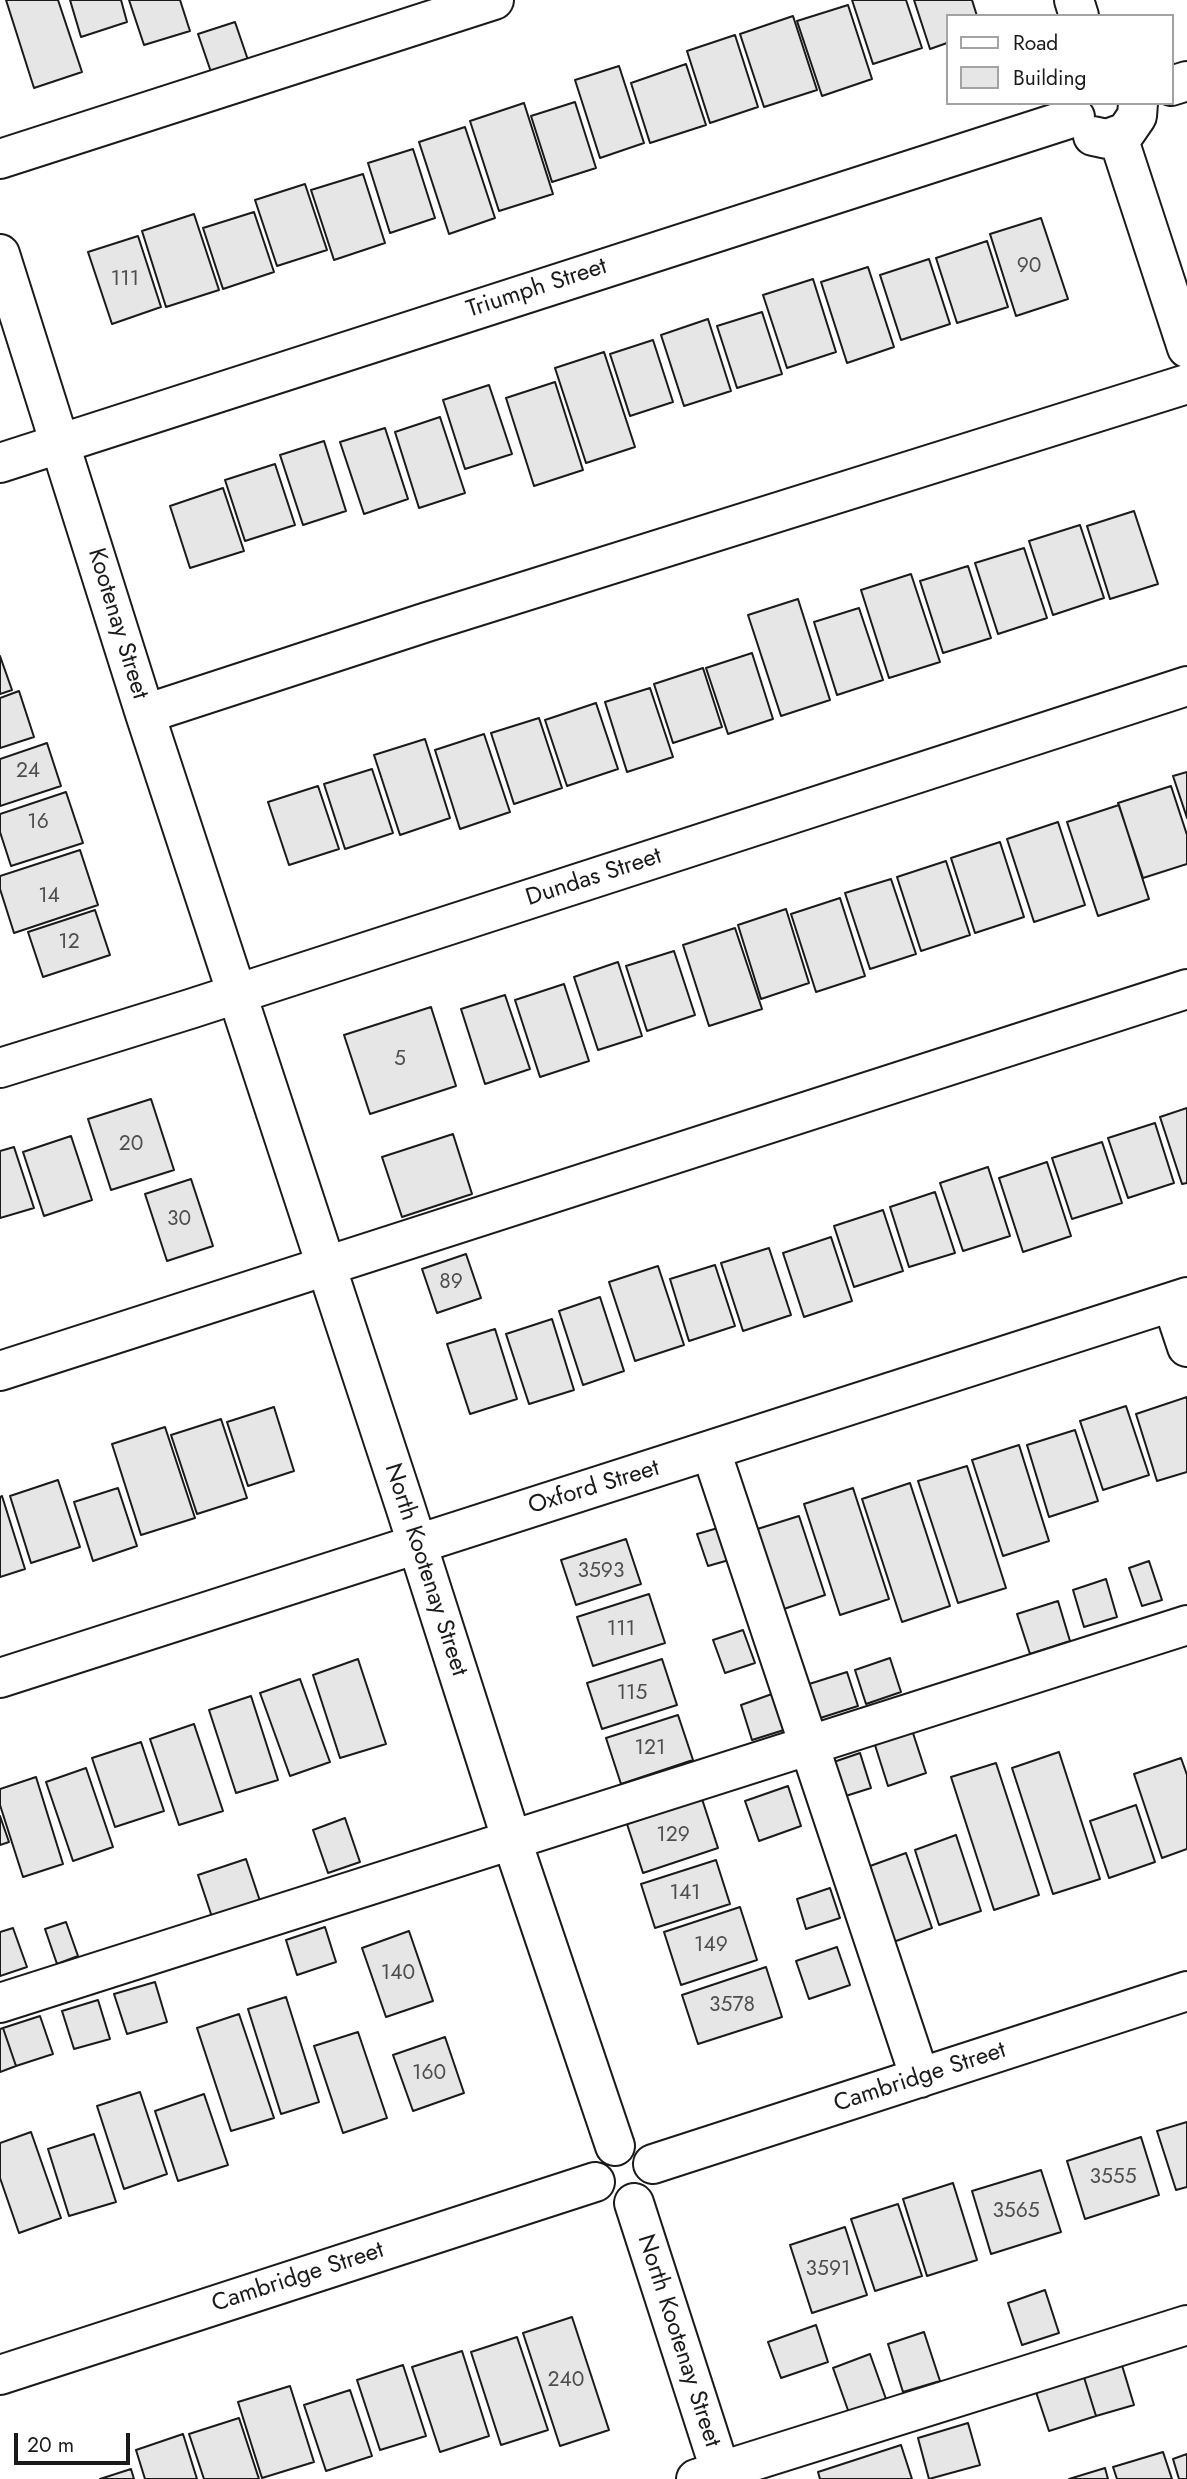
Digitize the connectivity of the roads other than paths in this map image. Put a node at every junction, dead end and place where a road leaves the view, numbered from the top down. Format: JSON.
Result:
{"nodes":[{"id":1,"x":494,"y":0,"type":"edge"},
{"id":2,"x":1138,"y":105,"type":"edge"},
{"id":3,"x":1074,"y":110,"type":"edge"},
{"id":4,"x":1118,"y":137,"type":"junction"},
{"id":5,"x":0,"y":159,"type":"edge"},
{"id":6,"x":0,"y":254,"type":"edge"},
{"id":7,"x":1187,"y":348,"type":"edge"},
{"id":8,"x":1187,"y":384,"type":"edge"},
{"id":9,"x":60,"y":442,"type":"junction"},
{"id":10,"x":0,"y":463,"type":"edge"},
{"id":11,"x":1187,"y":686,"type":"edge"},
{"id":12,"x":145,"y":714,"type":"junction"},
{"id":13,"x":1187,"y":989,"type":"edge"},
{"id":14,"x":238,"y":993,"type":"junction"},
{"id":15,"x":0,"y":1068,"type":"edge"},
{"id":16,"x":326,"y":1265,"type":"junction"},
{"id":17,"x":1179,"y":1299,"type":"edge"},
{"id":18,"x":1187,"y":1347,"type":"edge"},
{"id":19,"x":0,"y":1371,"type":"edge"},
{"id":20,"x":710,"y":1451,"type":"junction"},
{"id":21,"x":417,"y":1543,"type":"junction"},
{"id":22,"x":1187,"y":1625,"type":"edge"},
{"id":23,"x":0,"y":1678,"type":"edge"},
{"id":24,"x":809,"y":1746,"type":"junction"},
{"id":25,"x":512,"y":1841,"type":"junction"},
{"id":26,"x":1187,"y":1991,"type":"edge"},
{"id":27,"x":0,"y":2003,"type":"edge"},
{"id":28,"x":920,"y":2078,"type":"junction"},
{"id":29,"x":615,"y":2146,"type":"junction"},
{"id":30,"x":653,"y":2164,"type":"junction"},
{"id":31,"x":595,"y":2182,"type":"junction"},
{"id":32,"x":634,"y":2203,"type":"junction"},
{"id":33,"x":1187,"y":2325,"type":"edge"},
{"id":34,"x":0,"y":2375,"type":"edge"},
{"id":35,"x":713,"y":2476,"type":"edge"}],
"edges":[{"from":1,"to":5,"type":"street"},
{"from":2,"to":4,"type":"street"},
{"from":3,"to":4,"type":"street"},
{"from":3,"to":9,"type":"street","name":"Triumph Street"},
{"from":4,"to":7,"type":"street"},
{"from":6,"to":9,"type":"street","name":"Kootenay Street"},
{"from":8,"to":12,"type":"street"},
{"from":9,"to":10,"type":"street","name":"Triumph Street"},
{"from":9,"to":12,"type":"street","name":"Kootenay Street"},
{"from":11,"to":14,"type":"street","name":"Dundas Street"},
{"from":12,"to":14,"type":"street","name":"Kootenay Street"},
{"from":13,"to":16,"type":"street"},
{"from":14,"to":15,"type":"street","name":"Dundas Street"},
{"from":14,"to":16,"type":"street","name":"North Kootenay Street"},
{"from":16,"to":19,"type":"street"},
{"from":16,"to":21,"type":"street","name":"North Kootenay Street"},
{"from":17,"to":18,"type":"street"},
{"from":17,"to":20,"type":"street","name":"Oxford Street"},
{"from":20,"to":21,"type":"street","name":"Oxford Street"},
{"from":20,"to":24,"type":"street"},
{"from":21,"to":23,"type":"street","name":"Oxford Street"},
{"from":21,"to":25,"type":"street","name":"North Kootenay Street"},
{"from":22,"to":24,"type":"street"},
{"from":24,"to":25,"type":"street"},
{"from":24,"to":28,"type":"street"},
{"from":25,"to":27,"type":"street"},
{"from":25,"to":29,"type":"street","name":"North Kootenay Street"},
{"from":26,"to":28,"type":"street","name":"Cambridge Street"},
{"from":28,"to":30,"type":"street","name":"Cambridge Street"},
{"from":29,"to":30,"type":"street"},
{"from":29,"to":31,"type":"street"},
{"from":30,"to":32,"type":"street"},
{"from":31,"to":32,"type":"street"},
{"from":31,"to":34,"type":"street","name":"Cambridge Street"},
{"from":32,"to":35,"type":"street","name":"North Kootenay Street"},
{"from":33,"to":35,"type":"street"}]}
